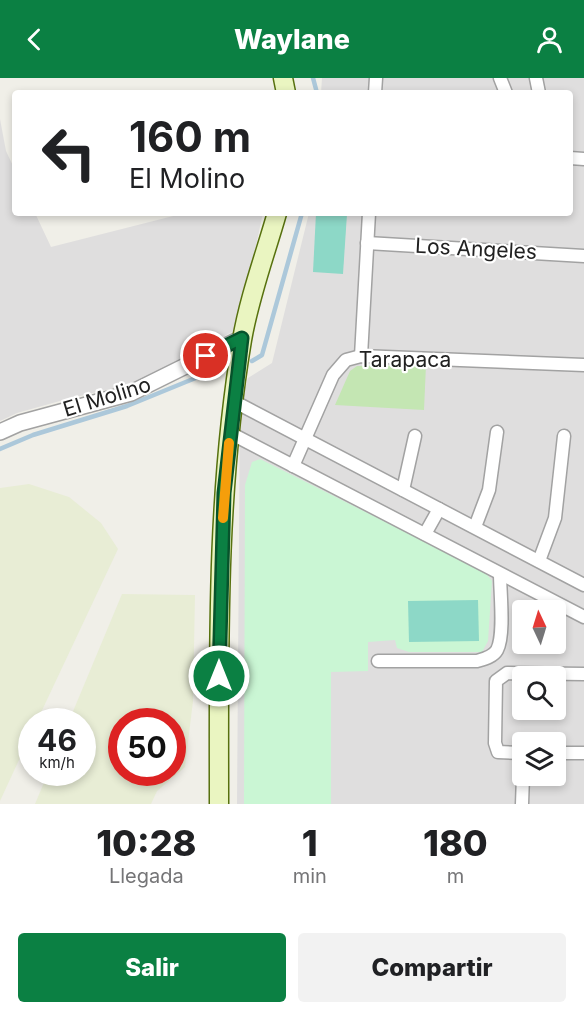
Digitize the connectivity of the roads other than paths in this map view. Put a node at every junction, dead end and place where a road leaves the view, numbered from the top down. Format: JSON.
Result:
{"nodes":[{"id":1,"x":276,"y":216,"type":"edge"},
{"id":2,"x":369,"y":216,"type":"edge"},
{"id":3,"x":367,"y":243,"type":"junction"},
{"id":4,"x":584,"y":256,"type":"edge"},
{"id":5,"x":242,"y":338,"type":"junction"},
{"id":6,"x":361,"y":356,"type":"junction"},
{"id":7,"x":584,"y":365,"type":"edge"},
{"id":8,"x":233,"y":400,"type":"junction"},
{"id":9,"x":0,"y":432,"type":"edge"},
{"id":10,"x":496,"y":432,"type":"dead end"},
{"id":11,"x":230,"y":433,"type":"junction"},
{"id":12,"x":564,"y":435,"type":"dead end"},
{"id":13,"x":415,"y":436,"type":"dead end"},
{"id":14,"x":306,"y":438,"type":"junction"},
{"id":15,"x":293,"y":466,"type":"junction"},
{"id":16,"x":403,"y":490,"type":"junction"},
{"id":17,"x":439,"y":509,"type":"junction"},
{"id":18,"x":475,"y":527,"type":"junction"},
{"id":19,"x":425,"y":534,"type":"junction"},
{"id":20,"x":539,"y":561,"type":"junction"},
{"id":21,"x":500,"y":573,"type":"junction"},
{"id":22,"x":584,"y":585,"type":"edge"},
{"id":23,"x":584,"y":617,"type":"edge"},
{"id":24,"x":378,"y":661,"type":"dead end"},
{"id":25,"x":584,"y":674,"type":"edge"},
{"id":26,"x":512,"y":753,"type":"edge"},
{"id":27,"x":566,"y":753,"type":"edge"},
{"id":28,"x":584,"y":753,"type":"edge"},
{"id":29,"x":523,"y":786,"type":"edge"},
{"id":30,"x":219,"y":804,"type":"edge"},
{"id":31,"x":522,"y":804,"type":"edge"}],
"edges":[{"from":1,"to":5,"type":"main road"},
{"from":2,"to":3,"type":"street"},
{"from":3,"to":4,"type":"street","name":"Los Angeles"},
{"from":3,"to":6,"type":"street"},
{"from":5,"to":8,"type":"main road"},
{"from":5,"to":9,"type":"street","name":"El Molino"},
{"from":6,"to":7,"type":"street","name":"Tarapaca"},
{"from":6,"to":14,"type":"street","name":"Tarapaca"},
{"from":8,"to":11,"type":"main road"},
{"from":8,"to":14,"type":"street"},
{"from":10,"to":18,"type":"street"},
{"from":11,"to":15,"type":"street"},
{"from":11,"to":30,"type":"main road"},
{"from":12,"to":20,"type":"street"},
{"from":13,"to":16,"type":"street"},
{"from":14,"to":15,"type":"street","name":"Tarapaca"},
{"from":14,"to":16,"type":"street"},
{"from":15,"to":19,"type":"street"},
{"from":16,"to":17,"type":"street"},
{"from":17,"to":18,"type":"street"},
{"from":17,"to":19,"type":"street"},
{"from":18,"to":20,"type":"street"},
{"from":19,"to":21,"type":"street"},
{"from":20,"to":22,"type":"street"},
{"from":21,"to":23,"type":"street"},
{"from":21,"to":24,"type":"street"},
{"from":25,"to":26,"type":"street"},
{"from":27,"to":28,"type":"street"},
{"from":29,"to":31,"type":"street"}]}
